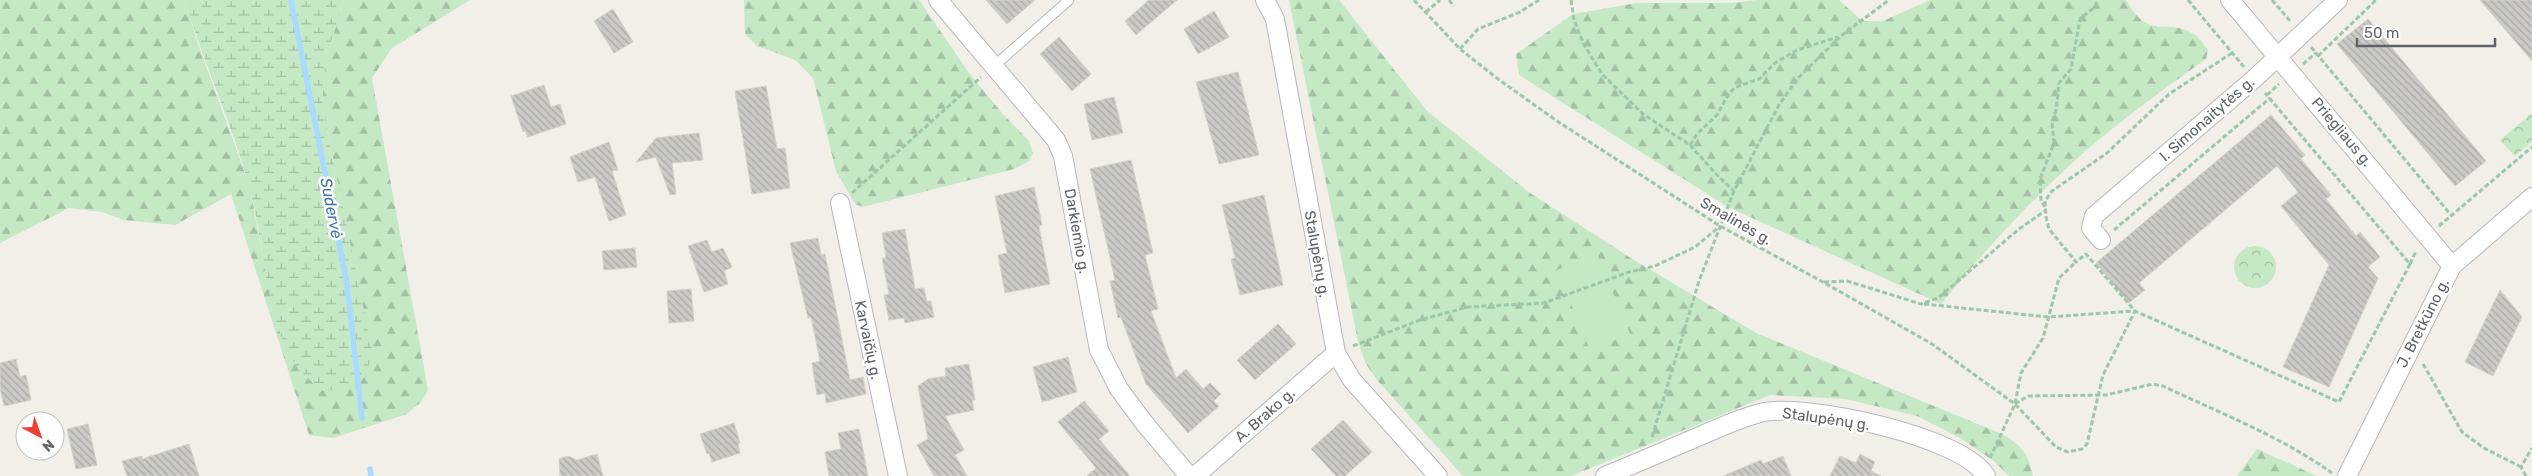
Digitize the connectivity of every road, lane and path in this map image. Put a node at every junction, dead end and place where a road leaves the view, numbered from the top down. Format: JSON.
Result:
{"nodes":[{"id":1,"x":938,"y":0,"type":"edge"},
{"id":2,"x":1069,"y":0,"type":"edge"},
{"id":3,"x":1265,"y":0,"type":"edge"},
{"id":4,"x":1414,"y":0,"type":"edge"},
{"id":5,"x":1440,"y":0,"type":"edge"},
{"id":6,"x":1449,"y":0,"type":"edge"},
{"id":7,"x":1539,"y":0,"type":"edge"},
{"id":8,"x":1571,"y":0,"type":"edge"},
{"id":9,"x":1889,"y":0,"type":"edge"},
{"id":10,"x":2097,"y":0,"type":"edge"},
{"id":11,"x":2188,"y":0,"type":"edge"},
{"id":12,"x":2230,"y":0,"type":"edge"},
{"id":13,"x":2272,"y":0,"type":"edge"},
{"id":14,"x":2338,"y":0,"type":"edge"},
{"id":15,"x":2376,"y":0,"type":"edge"},
{"id":16,"x":1454,"y":6,"type":"dead end"},
{"id":17,"x":1426,"y":12,"type":"junction"},
{"id":18,"x":2302,"y":35,"type":"junction"},
{"id":19,"x":1841,"y":36,"type":"junction"},
{"id":20,"x":1460,"y":49,"type":"junction"},
{"id":21,"x":2278,"y":56,"type":"junction"},
{"id":22,"x":2318,"y":56,"type":"junction"},
{"id":23,"x":993,"y":66,"type":"junction"},
{"id":24,"x":2254,"y":79,"type":"junction"},
{"id":25,"x":2270,"y":98,"type":"junction"},
{"id":26,"x":1690,"y":145,"type":"junction"},
{"id":27,"x":2532,"y":147,"type":"edge"},
{"id":28,"x":1734,"y":190,"type":"junction"},
{"id":29,"x":2532,"y":197,"type":"edge"},
{"id":30,"x":840,"y":203,"type":"joint"},
{"id":31,"x":2452,"y":215,"type":"junction"},
{"id":32,"x":1720,"y":226,"type":"junction"},
{"id":33,"x":2427,"y":236,"type":"junction"},
{"id":34,"x":2101,"y":240,"type":"junction"},
{"id":35,"x":2086,"y":254,"type":"dead end"},
{"id":36,"x":2076,"y":262,"type":"dead end"},
{"id":37,"x":2410,"y":264,"type":"junction"},
{"id":38,"x":2452,"y":266,"type":"junction"},
{"id":39,"x":1823,"y":282,"type":"junction"},
{"id":40,"x":1922,"y":304,"type":"junction"},
{"id":41,"x":2048,"y":317,"type":"junction"},
{"id":42,"x":2147,"y":317,"type":"dead end"},
{"id":43,"x":2412,"y":346,"type":"junction"},
{"id":44,"x":1336,"y":353,"type":"junction"},
{"id":45,"x":2097,"y":395,"type":"junction"},
{"id":46,"x":2015,"y":404,"type":"junction"},
{"id":47,"x":2532,"y":448,"type":"edge"},
{"id":48,"x":1646,"y":459,"type":"junction"},
{"id":49,"x":2521,"y":466,"type":"junction"},
{"id":50,"x":1984,"y":474,"type":"edge"},
{"id":51,"x":898,"y":476,"type":"edge"},
{"id":52,"x":1189,"y":476,"type":"edge"},
{"id":53,"x":1195,"y":476,"type":"edge"},
{"id":54,"x":1438,"y":476,"type":"edge"},
{"id":55,"x":1605,"y":476,"type":"edge"},
{"id":56,"x":2336,"y":476,"type":"edge"},
{"id":57,"x":2347,"y":476,"type":"edge"},
{"id":58,"x":2526,"y":476,"type":"edge"}],
"edges":[{"from":1,"to":23,"type":"street","name":"Darkiemio g."},
{"from":2,"to":23,"type":"lane"},
{"from":3,"to":44,"type":"street","name":"Stalupėnų g."},
{"from":4,"to":17,"type":"path","name":"Smalinės g."},
{"from":5,"to":17,"type":"path"},
{"from":6,"to":16,"type":"path"},
{"from":7,"to":20,"type":"path"},
{"from":8,"to":26,"type":"path"},
{"from":9,"to":19,"type":"path"},
{"from":10,"to":40,"type":"path"},
{"from":11,"to":24,"type":"path"},
{"from":12,"to":21,"type":"street","name":"Priegliaus g."},
{"from":13,"to":18,"type":"path"},
{"from":14,"to":18,"type":"street","name":"I. Simonaitytės g."},
{"from":15,"to":22,"type":"path"},
{"from":17,"to":20,"type":"path","name":"Smalinės g."},
{"from":18,"to":21,"type":"street","name":"I. Simonaitytės g."},
{"from":18,"to":22,"type":"path"},
{"from":19,"to":26,"type":"path"},
{"from":19,"to":28,"type":"path"},
{"from":20,"to":32,"type":"path","name":"Smalinės g."},
{"from":21,"to":24,"type":"street","name":"I. Simonaitytės g."},
{"from":21,"to":33,"type":"street","name":"Priegliaus g."},
{"from":22,"to":31,"type":"path"},
{"from":23,"to":30,"type":"path"},
{"from":23,"to":52,"type":"street","name":"Darkiemio g."},
{"from":24,"to":25,"type":"path"},
{"from":24,"to":34,"type":"street","name":"I. Simonaitytės g."},
{"from":25,"to":34,"type":"path"},
{"from":25,"to":37,"type":"path"},
{"from":26,"to":28,"type":"path"},
{"from":27,"to":31,"type":"path"},
{"from":28,"to":32,"type":"path"},
{"from":29,"to":38,"type":"street","name":"J. Bretkūno g."},
{"from":30,"to":51,"type":"street","name":"Karvaičių g."},
{"from":31,"to":33,"type":"path"},
{"from":32,"to":39,"type":"path","name":"Smalinės g."},
{"from":32,"to":44,"type":"path"},
{"from":32,"to":48,"type":"path"},
{"from":33,"to":37,"type":"path"},
{"from":33,"to":38,"type":"street","name":"Priegliaus g."},
{"from":34,"to":35,"type":"path"},
{"from":36,"to":41,"type":"path"},
{"from":37,"to":42,"type":"path"},
{"from":38,"to":43,"type":"street","name":"J. Bretkūno g."},
{"from":39,"to":40,"type":"path"},
{"from":39,"to":46,"type":"path","name":"Smalinės g."},
{"from":40,"to":41,"type":"path"},
{"from":41,"to":45,"type":"path"},
{"from":41,"to":46,"type":"path"},
{"from":43,"to":49,"type":"path"},
{"from":43,"to":57,"type":"street","name":"J. Bretkūno g."},
{"from":44,"to":53,"type":"street","name":"A. Brako g."},
{"from":44,"to":54,"type":"street","name":"Stalupėnų g."},
{"from":45,"to":46,"type":"path"},
{"from":45,"to":46,"type":"path","name":"Smalinės g."},
{"from":45,"to":56,"type":"path"},
{"from":46,"to":50,"type":"path"},
{"from":47,"to":49,"type":"path"},
{"from":48,"to":50,"type":"street","name":"Stalupėnų g."},
{"from":48,"to":55,"type":"street","name":"Stalupėnų g."},
{"from":49,"to":58,"type":"path"}]}
